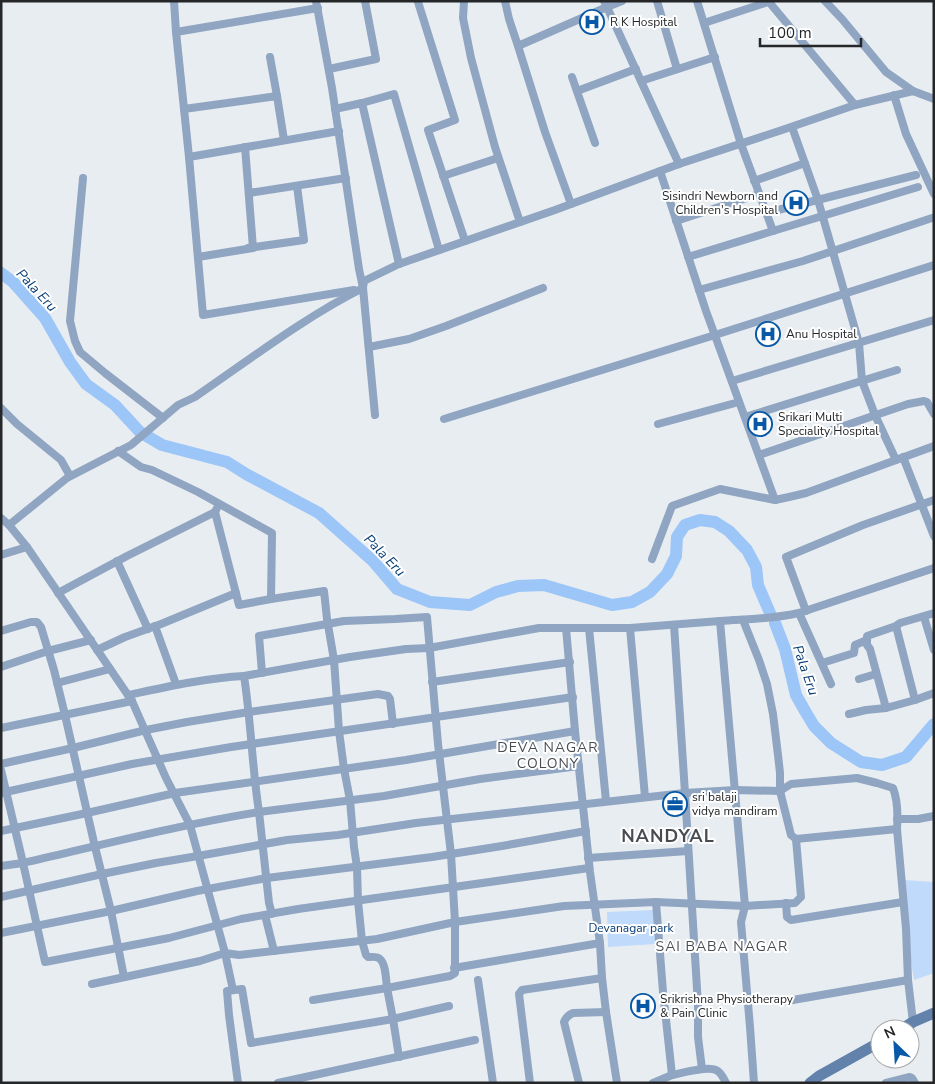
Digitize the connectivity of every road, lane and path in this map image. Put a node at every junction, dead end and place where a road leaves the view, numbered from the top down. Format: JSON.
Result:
{"nodes":[{"id":1,"x":174,"y":1,"type":"edge"},
{"id":2,"x":365,"y":1,"type":"edge"},
{"id":3,"x":464,"y":1,"type":"edge"},
{"id":4,"x":505,"y":1,"type":"edge"},
{"id":5,"x":622,"y":1,"type":"edge"},
{"id":6,"x":657,"y":1,"type":"edge"},
{"id":7,"x":697,"y":1,"type":"edge"},
{"id":8,"x":825,"y":1,"type":"edge"},
{"id":9,"x":420,"y":2,"type":"edge"},
{"id":10,"x":770,"y":2,"type":"edge"},
{"id":11,"x":606,"y":4,"type":"edge"},
{"id":12,"x":317,"y":5,"type":"edge"},
{"id":13,"x":704,"y":23,"type":"junction"},
{"id":14,"x":176,"y":32,"type":"junction"},
{"id":15,"x":518,"y":46,"type":"junction"},
{"id":16,"x":715,"y":57,"type":"junction"},
{"id":17,"x":270,"y":58,"type":"dead end"},
{"id":18,"x":329,"y":68,"type":"junction"},
{"id":19,"x":636,"y":69,"type":"junction"},
{"id":20,"x":677,"y":69,"type":"junction"},
{"id":21,"x":572,"y":77,"type":"dead end"},
{"id":22,"x":641,"y":80,"type":"junction"},
{"id":23,"x":577,"y":91,"type":"junction"},
{"id":24,"x":913,"y":91,"type":"junction"},
{"id":25,"x":894,"y":95,"type":"junction"},
{"id":26,"x":278,"y":96,"type":"junction"},
{"id":27,"x":934,"y":99,"type":"edge"},
{"id":28,"x":362,"y":102,"type":"junction"},
{"id":29,"x":854,"y":105,"type":"junction"},
{"id":30,"x":184,"y":109,"type":"junction"},
{"id":31,"x":335,"y":109,"type":"junction"},
{"id":32,"x":792,"y":127,"type":"junction"},
{"id":33,"x":339,"y":131,"type":"junction"},
{"id":34,"x":284,"y":140,"type":"junction"},
{"id":35,"x":595,"y":143,"type":"dead end"},
{"id":36,"x":741,"y":144,"type":"junction"},
{"id":37,"x":245,"y":147,"type":"junction"},
{"id":38,"x":189,"y":157,"type":"junction"},
{"id":39,"x":498,"y":158,"type":"junction"},
{"id":40,"x":805,"y":163,"type":"junction"},
{"id":41,"x":679,"y":164,"type":"junction"},
{"id":42,"x":660,"y":171,"type":"junction"},
{"id":43,"x":916,"y":175,"type":"dead end"},
{"id":44,"x":443,"y":176,"type":"junction"},
{"id":45,"x":83,"y":178,"type":"dead end"},
{"id":46,"x":346,"y":178,"type":"junction"},
{"id":47,"x":754,"y":181,"type":"junction"},
{"id":48,"x":297,"y":186,"type":"junction"},
{"id":49,"x":918,"y":187,"type":"dead end"},
{"id":50,"x":249,"y":193,"type":"junction"},
{"id":51,"x":759,"y":194,"type":"junction"},
{"id":52,"x":934,"y":194,"type":"edge"},
{"id":53,"x":818,"y":200,"type":"junction"},
{"id":54,"x":571,"y":204,"type":"junction"},
{"id":55,"x":766,"y":212,"type":"junction"},
{"id":56,"x":822,"y":216,"type":"junction"},
{"id":57,"x":932,"y":218,"type":"dead end"},
{"id":58,"x":676,"y":221,"type":"junction"},
{"id":59,"x":520,"y":222,"type":"junction"},
{"id":60,"x":773,"y":231,"type":"junction"},
{"id":61,"x":465,"y":242,"type":"junction"},
{"id":62,"x":248,"y":248,"type":"junction"},
{"id":63,"x":439,"y":250,"type":"junction"},
{"id":64,"x":832,"y":251,"type":"junction"},
{"id":65,"x":198,"y":256,"type":"junction"},
{"id":66,"x":688,"y":257,"type":"junction"},
{"id":67,"x":399,"y":264,"type":"junction"},
{"id":68,"x":934,"y":265,"type":"edge"},
{"id":69,"x":363,"y":288,"type":"junction"},
{"id":70,"x":543,"y":288,"type":"dead end"},
{"id":71,"x":699,"y":290,"type":"junction"},
{"id":72,"x":845,"y":294,"type":"junction"},
{"id":73,"x":934,"y":320,"type":"edge"},
{"id":74,"x":715,"y":335,"type":"junction"},
{"id":75,"x":859,"y":343,"type":"junction"},
{"id":76,"x":368,"y":347,"type":"junction"},
{"id":77,"x":898,"y":370,"type":"dead end"},
{"id":78,"x":732,"y":381,"type":"junction"},
{"id":79,"x":862,"y":381,"type":"junction"},
{"id":80,"x":739,"y":402,"type":"junction"},
{"id":81,"x":1,"y":408,"type":"edge"},
{"id":82,"x":934,"y":414,"type":"edge"},
{"id":83,"x":374,"y":415,"type":"dead end"},
{"id":84,"x":876,"y":415,"type":"junction"},
{"id":85,"x":745,"y":417,"type":"junction"},
{"id":86,"x":163,"y":418,"type":"junction"},
{"id":87,"x":444,"y":419,"type":"dead end"},
{"id":88,"x":658,"y":424,"type":"dead end"},
{"id":89,"x":934,"y":446,"type":"edge"},
{"id":90,"x":118,"y":451,"type":"junction"},
{"id":91,"x":759,"y":455,"type":"junction"},
{"id":92,"x":900,"y":458,"type":"junction"},
{"id":93,"x":70,"y":476,"type":"junction"},
{"id":94,"x":775,"y":500,"type":"junction"},
{"id":95,"x":934,"y":500,"type":"edge"},
{"id":96,"x":219,"y":503,"type":"junction"},
{"id":97,"x":921,"y":504,"type":"junction"},
{"id":98,"x":215,"y":512,"type":"junction"},
{"id":99,"x":1,"y":518,"type":"edge"},
{"id":100,"x":9,"y":525,"type":"junction"},
{"id":101,"x":934,"y":536,"type":"edge"},
{"id":102,"x":27,"y":547,"type":"junction"},
{"id":103,"x":1,"y":555,"type":"edge"},
{"id":104,"x":652,"y":559,"type":"dead end"},
{"id":105,"x":117,"y":561,"type":"junction"},
{"id":106,"x":934,"y":568,"type":"edge"},
{"id":107,"x":58,"y":593,"type":"junction"},
{"id":108,"x":236,"y":593,"type":"junction"},
{"id":109,"x":271,"y":599,"type":"junction"},
{"id":110,"x":802,"y":612,"type":"junction"},
{"id":111,"x":934,"y":613,"type":"edge"},
{"id":112,"x":924,"y":617,"type":"junction"},
{"id":113,"x":743,"y":620,"type":"junction"},
{"id":114,"x":720,"y":622,"type":"junction"},
{"id":115,"x":328,"y":624,"type":"junction"},
{"id":116,"x":674,"y":625,"type":"junction"},
{"id":117,"x":896,"y":626,"type":"junction"},
{"id":118,"x":151,"y":627,"type":"junction"},
{"id":119,"x":566,"y":628,"type":"junction"},
{"id":120,"x":589,"y":628,"type":"junction"},
{"id":121,"x":630,"y":628,"type":"junction"},
{"id":122,"x":1,"y":631,"type":"edge"},
{"id":123,"x":91,"y":640,"type":"junction"},
{"id":124,"x":867,"y":640,"type":"junction"},
{"id":125,"x":429,"y":648,"type":"junction"},
{"id":126,"x":97,"y":650,"type":"junction"},
{"id":127,"x":934,"y":650,"type":"edge"},
{"id":128,"x":48,"y":652,"type":"junction"},
{"id":129,"x":334,"y":660,"type":"junction"},
{"id":130,"x":570,"y":662,"type":"junction"},
{"id":131,"x":822,"y":663,"type":"junction"},
{"id":132,"x":1,"y":667,"type":"edge"},
{"id":133,"x":110,"y":669,"type":"junction"},
{"id":134,"x":262,"y":673,"type":"junction"},
{"id":135,"x":876,"y":674,"type":"junction"},
{"id":136,"x":244,"y":676,"type":"junction"},
{"id":137,"x":859,"y":679,"type":"dead end"},
{"id":138,"x":432,"y":682,"type":"junction"},
{"id":139,"x":57,"y":683,"type":"junction"},
{"id":140,"x":176,"y":684,"type":"junction"},
{"id":141,"x":831,"y":684,"type":"dead end"},
{"id":142,"x":934,"y":693,"type":"edge"},
{"id":143,"x":573,"y":697,"type":"junction"},
{"id":144,"x":130,"y":698,"type":"junction"},
{"id":145,"x":336,"y":699,"type":"junction"},
{"id":146,"x":915,"y":700,"type":"junction"},
{"id":147,"x":886,"y":708,"type":"junction"},
{"id":148,"x":249,"y":712,"type":"junction"},
{"id":149,"x":849,"y":714,"type":"dead end"},
{"id":150,"x":65,"y":715,"type":"junction"},
{"id":151,"x":435,"y":716,"type":"junction"},
{"id":152,"x":393,"y":724,"type":"junction"},
{"id":153,"x":1,"y":728,"type":"edge"},
{"id":154,"x":146,"y":730,"type":"junction"},
{"id":155,"x":339,"y":731,"type":"junction"},
{"id":156,"x":576,"y":731,"type":"junction"},
{"id":157,"x":252,"y":744,"type":"junction"},
{"id":158,"x":73,"y":748,"type":"junction"},
{"id":159,"x":439,"y":754,"type":"junction"},
{"id":160,"x":158,"y":760,"type":"junction"},
{"id":161,"x":1,"y":764,"type":"edge"},
{"id":162,"x":579,"y":766,"type":"junction"},
{"id":163,"x":344,"y":769,"type":"junction"},
{"id":164,"x":1,"y":770,"type":"edge"},
{"id":165,"x":79,"y":776,"type":"junction"},
{"id":166,"x":254,"y":781,"type":"junction"},
{"id":167,"x":444,"y":786,"type":"junction"},
{"id":168,"x":735,"y":790,"type":"junction"},
{"id":169,"x":780,"y":791,"type":"junction"},
{"id":170,"x":4,"y":792,"type":"edge"},
{"id":171,"x":174,"y":793,"type":"junction"},
{"id":172,"x":685,"y":793,"type":"junction"},
{"id":173,"x":646,"y":797,"type":"junction"},
{"id":174,"x":350,"y":800,"type":"junction"},
{"id":175,"x":606,"y":801,"type":"junction"},
{"id":176,"x":583,"y":804,"type":"junction"},
{"id":177,"x":258,"y":812,"type":"junction"},
{"id":178,"x":87,"y":813,"type":"junction"},
{"id":179,"x":934,"y":816,"type":"edge"},
{"id":180,"x":897,"y":819,"type":"junction"},
{"id":181,"x":447,"y":820,"type":"junction"},
{"id":182,"x":190,"y":825,"type":"junction"},
{"id":183,"x":15,"y":828,"type":"junction"},
{"id":184,"x":896,"y":828,"type":"junction"},
{"id":185,"x":1,"y":831,"type":"edge"},
{"id":186,"x":586,"y":831,"type":"junction"},
{"id":187,"x":353,"y":833,"type":"junction"},
{"id":188,"x":796,"y":839,"type":"junction"},
{"id":189,"x":262,"y":844,"type":"junction"},
{"id":190,"x":95,"y":847,"type":"junction"},
{"id":191,"x":688,"y":851,"type":"junction"},
{"id":192,"x":451,"y":854,"type":"junction"},
{"id":193,"x":198,"y":856,"type":"junction"},
{"id":194,"x":588,"y":858,"type":"junction"},
{"id":195,"x":23,"y":862,"type":"junction"},
{"id":196,"x":1,"y":866,"type":"edge"},
{"id":197,"x":357,"y":867,"type":"junction"},
{"id":198,"x":589,"y":868,"type":"junction"},
{"id":199,"x":102,"y":874,"type":"junction"},
{"id":200,"x":267,"y":878,"type":"junction"},
{"id":201,"x":454,"y":886,"type":"junction"},
{"id":202,"x":208,"y":890,"type":"junction"},
{"id":203,"x":30,"y":891,"type":"junction"},
{"id":204,"x":1,"y":897,"type":"edge"},
{"id":205,"x":358,"y":901,"type":"junction"},
{"id":206,"x":656,"y":902,"type":"junction"},
{"id":207,"x":903,"y":902,"type":"junction"},
{"id":208,"x":786,"y":903,"type":"junction"},
{"id":209,"x":594,"y":904,"type":"junction"},
{"id":210,"x":692,"y":905,"type":"junction"},
{"id":211,"x":745,"y":906,"type":"junction"},
{"id":212,"x":111,"y":910,"type":"junction"},
{"id":213,"x":268,"y":915,"type":"junction"},
{"id":214,"x":455,"y":922,"type":"junction"},
{"id":215,"x":37,"y":925,"type":"junction"},
{"id":216,"x":217,"y":926,"type":"junction"},
{"id":217,"x":1,"y":932,"type":"edge"},
{"id":218,"x":362,"y":941,"type":"junction"},
{"id":219,"x":600,"y":943,"type":"junction"},
{"id":220,"x":118,"y":948,"type":"junction"},
{"id":221,"x":274,"y":951,"type":"junction"},
{"id":222,"x":225,"y":953,"type":"junction"},
{"id":223,"x":454,"y":968,"type":"junction"},
{"id":224,"x":124,"y":977,"type":"junction"},
{"id":225,"x":602,"y":978,"type":"junction"},
{"id":226,"x":478,"y":980,"type":"dead end"},
{"id":227,"x":908,"y":980,"type":"junction"},
{"id":228,"x":92,"y":984,"type":"dead end"},
{"id":229,"x":387,"y":988,"type":"junction"},
{"id":230,"x":233,"y":990,"type":"junction"},
{"id":231,"x":313,"y":1000,"type":"dead end"},
{"id":232,"x":787,"y":1001,"type":"dead end"},
{"id":233,"x":450,"y":1006,"type":"dead end"},
{"id":234,"x":606,"y":1012,"type":"junction"},
{"id":235,"x":934,"y":1013,"type":"edge"},
{"id":236,"x":393,"y":1019,"type":"junction"},
{"id":237,"x":913,"y":1019,"type":"edge"},
{"id":238,"x":920,"y":1019,"type":"edge"},
{"id":239,"x":475,"y":1040,"type":"dead end"},
{"id":240,"x":870,"y":1048,"type":"edge"},
{"id":241,"x":399,"y":1057,"type":"junction"},
{"id":242,"x":702,"y":1069,"type":"junction"},
{"id":243,"x":672,"y":1075,"type":"junction"},
{"id":244,"x":238,"y":1083,"type":"edge"},
{"id":245,"x":278,"y":1083,"type":"edge"},
{"id":246,"x":493,"y":1083,"type":"edge"},
{"id":247,"x":530,"y":1083,"type":"edge"},
{"id":248,"x":578,"y":1083,"type":"edge"},
{"id":249,"x":617,"y":1083,"type":"edge"},
{"id":250,"x":653,"y":1083,"type":"edge"},
{"id":251,"x":726,"y":1083,"type":"edge"},
{"id":252,"x":754,"y":1083,"type":"edge"},
{"id":253,"x":810,"y":1083,"type":"edge"},
{"id":254,"x":886,"y":1083,"type":"edge"},
{"id":255,"x":915,"y":1083,"type":"edge"}],
"edges":[{"from":1,"to":14,"type":"street"},
{"from":2,"to":18,"type":"street"},
{"from":3,"to":39,"type":"street"},
{"from":4,"to":15,"type":"street"},
{"from":5,"to":11,"type":"street"},
{"from":6,"to":20,"type":"street"},
{"from":7,"to":13,"type":"street"},
{"from":8,"to":24,"type":"street"},
{"from":9,"to":44,"type":"street"},
{"from":10,"to":13,"type":"street"},
{"from":10,"to":29,"type":"street"},
{"from":11,"to":15,"type":"street"},
{"from":11,"to":19,"type":"street"},
{"from":12,"to":14,"type":"street"},
{"from":12,"to":18,"type":"street"},
{"from":13,"to":16,"type":"street"},
{"from":14,"to":30,"type":"street"},
{"from":15,"to":54,"type":"street"},
{"from":16,"to":20,"type":"street"},
{"from":16,"to":36,"type":"street"},
{"from":17,"to":26,"type":"street"},
{"from":18,"to":31,"type":"street"},
{"from":19,"to":22,"type":"street"},
{"from":19,"to":23,"type":"street"},
{"from":20,"to":22,"type":"street"},
{"from":21,"to":23,"type":"street"},
{"from":22,"to":41,"type":"street"},
{"from":23,"to":35,"type":"street"},
{"from":24,"to":25,"type":"street"},
{"from":24,"to":27,"type":"street"},
{"from":25,"to":29,"type":"street"},
{"from":25,"to":52,"type":"street"},
{"from":26,"to":30,"type":"street"},
{"from":26,"to":34,"type":"street"},
{"from":28,"to":31,"type":"street"},
{"from":28,"to":63,"type":"street"},
{"from":28,"to":67,"type":"street"},
{"from":29,"to":32,"type":"street"},
{"from":30,"to":38,"type":"street"},
{"from":31,"to":33,"type":"street"},
{"from":32,"to":36,"type":"street"},
{"from":32,"to":40,"type":"street"},
{"from":33,"to":34,"type":"street"},
{"from":33,"to":46,"type":"street"},
{"from":34,"to":37,"type":"street"},
{"from":36,"to":41,"type":"street"},
{"from":36,"to":47,"type":"street"},
{"from":37,"to":38,"type":"street"},
{"from":37,"to":50,"type":"street"},
{"from":38,"to":65,"type":"street"},
{"from":39,"to":44,"type":"street"},
{"from":39,"to":59,"type":"street"},
{"from":40,"to":47,"type":"street"},
{"from":40,"to":53,"type":"street"},
{"from":41,"to":42,"type":"street"},
{"from":42,"to":54,"type":"street"},
{"from":42,"to":58,"type":"street"},
{"from":43,"to":53,"type":"street"},
{"from":44,"to":61,"type":"street"},
{"from":45,"to":86,"type":"street"},
{"from":46,"to":48,"type":"street"},
{"from":46,"to":69,"type":"street"},
{"from":47,"to":51,"type":"street"},
{"from":48,"to":50,"type":"street"},
{"from":48,"to":62,"type":"street"},
{"from":49,"to":56,"type":"street"},
{"from":50,"to":62,"type":"street"},
{"from":51,"to":55,"type":"street"},
{"from":51,"to":58,"type":"street"},
{"from":53,"to":55,"type":"street"},
{"from":53,"to":56,"type":"street"},
{"from":54,"to":59,"type":"street"},
{"from":55,"to":60,"type":"street"},
{"from":56,"to":60,"type":"street"},
{"from":56,"to":64,"type":"street"},
{"from":57,"to":64,"type":"street"},
{"from":58,"to":66,"type":"street"},
{"from":59,"to":61,"type":"street"},
{"from":60,"to":66,"type":"street"},
{"from":61,"to":63,"type":"street"},
{"from":62,"to":65,"type":"street"},
{"from":63,"to":67,"type":"street"},
{"from":64,"to":71,"type":"street"},
{"from":64,"to":72,"type":"street"},
{"from":65,"to":69,"type":"street"},
{"from":66,"to":71,"type":"street"},
{"from":67,"to":69,"type":"street"},
{"from":68,"to":72,"type":"street"},
{"from":69,"to":76,"type":"street"},
{"from":69,"to":86,"type":"street"},
{"from":70,"to":76,"type":"street"},
{"from":71,"to":74,"type":"street"},
{"from":72,"to":74,"type":"street"},
{"from":72,"to":75,"type":"street"},
{"from":73,"to":75,"type":"street"},
{"from":74,"to":78,"type":"street"},
{"from":74,"to":87,"type":"street"},
{"from":75,"to":78,"type":"street"},
{"from":75,"to":79,"type":"street"},
{"from":76,"to":83,"type":"street"},
{"from":77,"to":79,"type":"street"},
{"from":78,"to":80,"type":"street"},
{"from":79,"to":84,"type":"street"},
{"from":79,"to":85,"type":"street"},
{"from":80,"to":85,"type":"street"},
{"from":80,"to":88,"type":"street"},
{"from":81,"to":93,"type":"street"},
{"from":82,"to":84,"type":"street"},
{"from":84,"to":91,"type":"street"},
{"from":84,"to":92,"type":"street"},
{"from":85,"to":91,"type":"street"},
{"from":86,"to":90,"type":"street"},
{"from":89,"to":92,"type":"street"},
{"from":90,"to":93,"type":"street"},
{"from":90,"to":96,"type":"street"},
{"from":91,"to":94,"type":"street"},
{"from":92,"to":94,"type":"street"},
{"from":92,"to":97,"type":"street"},
{"from":93,"to":100,"type":"street"},
{"from":94,"to":104,"type":"street"},
{"from":95,"to":97,"type":"street"},
{"from":96,"to":98,"type":"street"},
{"from":96,"to":109,"type":"street"},
{"from":97,"to":101,"type":"street"},
{"from":97,"to":110,"type":"street"},
{"from":98,"to":105,"type":"street"},
{"from":98,"to":108,"type":"street"},
{"from":99,"to":100,"type":"street"},
{"from":100,"to":102,"type":"street"},
{"from":102,"to":103,"type":"street"},
{"from":102,"to":107,"type":"street"},
{"from":105,"to":107,"type":"street"},
{"from":105,"to":118,"type":"street"},
{"from":106,"to":110,"type":"street"},
{"from":107,"to":123,"type":"street"},
{"from":108,"to":109,"type":"street"},
{"from":108,"to":118,"type":"street"},
{"from":109,"to":115,"type":"street"},
{"from":110,"to":113,"type":"street"},
{"from":110,"to":131,"type":"street"},
{"from":111,"to":112,"type":"street"},
{"from":112,"to":117,"type":"street"},
{"from":112,"to":127,"type":"street"},
{"from":113,"to":114,"type":"street"},
{"from":113,"to":169,"type":"street"},
{"from":114,"to":116,"type":"street"},
{"from":114,"to":168,"type":"street"},
{"from":115,"to":125,"type":"street"},
{"from":115,"to":129,"type":"street"},
{"from":115,"to":134,"type":"street"},
{"from":116,"to":121,"type":"street"},
{"from":116,"to":172,"type":"street"},
{"from":117,"to":124,"type":"street"},
{"from":117,"to":146,"type":"street"},
{"from":118,"to":126,"type":"street"},
{"from":118,"to":140,"type":"street"},
{"from":119,"to":120,"type":"street"},
{"from":119,"to":125,"type":"street"},
{"from":119,"to":130,"type":"street"},
{"from":120,"to":121,"type":"street"},
{"from":120,"to":175,"type":"street"},
{"from":121,"to":173,"type":"street"},
{"from":122,"to":128,"type":"street"},
{"from":123,"to":126,"type":"street"},
{"from":123,"to":128,"type":"street"},
{"from":124,"to":131,"type":"street"},
{"from":124,"to":135,"type":"street"},
{"from":125,"to":129,"type":"street"},
{"from":125,"to":138,"type":"street"},
{"from":126,"to":133,"type":"street"},
{"from":128,"to":132,"type":"street"},
{"from":128,"to":139,"type":"street"},
{"from":129,"to":134,"type":"street"},
{"from":129,"to":145,"type":"street"},
{"from":130,"to":138,"type":"street"},
{"from":130,"to":143,"type":"street"},
{"from":131,"to":141,"type":"street"},
{"from":133,"to":139,"type":"street"},
{"from":133,"to":144,"type":"street"},
{"from":134,"to":136,"type":"street"},
{"from":135,"to":137,"type":"street"},
{"from":135,"to":147,"type":"street"},
{"from":136,"to":140,"type":"street"},
{"from":136,"to":148,"type":"street"},
{"from":138,"to":151,"type":"street"},
{"from":139,"to":150,"type":"street"},
{"from":140,"to":144,"type":"street"},
{"from":142,"to":146,"type":"street"},
{"from":143,"to":151,"type":"street"},
{"from":143,"to":156,"type":"street"},
{"from":144,"to":150,"type":"street"},
{"from":144,"to":154,"type":"street"},
{"from":145,"to":148,"type":"street"},
{"from":145,"to":152,"type":"street"},
{"from":145,"to":155,"type":"street"},
{"from":146,"to":147,"type":"street"},
{"from":147,"to":149,"type":"street"},
{"from":148,"to":154,"type":"street"},
{"from":148,"to":157,"type":"street"},
{"from":150,"to":153,"type":"street"},
{"from":150,"to":158,"type":"street"},
{"from":151,"to":152,"type":"street"},
{"from":151,"to":159,"type":"street"},
{"from":152,"to":155,"type":"street"},
{"from":154,"to":158,"type":"street"},
{"from":154,"to":160,"type":"street"},
{"from":155,"to":157,"type":"street"},
{"from":155,"to":163,"type":"street"},
{"from":156,"to":159,"type":"street"},
{"from":156,"to":162,"type":"street"},
{"from":157,"to":160,"type":"street"},
{"from":157,"to":166,"type":"street"},
{"from":158,"to":161,"type":"street"},
{"from":158,"to":165,"type":"street"},
{"from":159,"to":163,"type":"street"},
{"from":159,"to":167,"type":"street"},
{"from":160,"to":165,"type":"street"},
{"from":160,"to":171,"type":"street"},
{"from":162,"to":167,"type":"street"},
{"from":162,"to":176,"type":"street"},
{"from":163,"to":166,"type":"street"},
{"from":163,"to":174,"type":"street"},
{"from":164,"to":170,"type":"street"},
{"from":165,"to":170,"type":"street"},
{"from":165,"to":178,"type":"street"},
{"from":166,"to":171,"type":"street"},
{"from":166,"to":177,"type":"street"},
{"from":167,"to":174,"type":"street"},
{"from":167,"to":181,"type":"street"},
{"from":168,"to":169,"type":"street"},
{"from":168,"to":172,"type":"street"},
{"from":168,"to":211,"type":"street"},
{"from":169,"to":180,"type":"street"},
{"from":169,"to":188,"type":"street"},
{"from":170,"to":183,"type":"street"},
{"from":171,"to":178,"type":"street"},
{"from":171,"to":182,"type":"street"},
{"from":172,"to":173,"type":"street"},
{"from":172,"to":191,"type":"street"},
{"from":173,"to":175,"type":"street"},
{"from":174,"to":177,"type":"street"},
{"from":174,"to":187,"type":"street"},
{"from":175,"to":176,"type":"street"},
{"from":176,"to":181,"type":"street"},
{"from":176,"to":186,"type":"street"},
{"from":177,"to":182,"type":"street"},
{"from":177,"to":189,"type":"street"},
{"from":178,"to":183,"type":"street"},
{"from":178,"to":190,"type":"street"},
{"from":179,"to":180,"type":"street"},
{"from":180,"to":184,"type":"street"},
{"from":181,"to":187,"type":"street"},
{"from":181,"to":192,"type":"street"},
{"from":182,"to":190,"type":"street"},
{"from":182,"to":193,"type":"street"},
{"from":183,"to":185,"type":"street"},
{"from":183,"to":195,"type":"street"},
{"from":184,"to":188,"type":"street"},
{"from":184,"to":207,"type":"street"},
{"from":186,"to":192,"type":"street"},
{"from":186,"to":194,"type":"street"},
{"from":187,"to":189,"type":"street"},
{"from":187,"to":197,"type":"street"},
{"from":188,"to":208,"type":"street"},
{"from":189,"to":193,"type":"street"},
{"from":189,"to":200,"type":"street"},
{"from":190,"to":195,"type":"street"},
{"from":190,"to":199,"type":"street"},
{"from":191,"to":194,"type":"street"},
{"from":191,"to":210,"type":"street"},
{"from":192,"to":197,"type":"street"},
{"from":192,"to":201,"type":"street"},
{"from":193,"to":199,"type":"street"},
{"from":193,"to":202,"type":"street"},
{"from":194,"to":198,"type":"street"},
{"from":195,"to":196,"type":"street"},
{"from":195,"to":203,"type":"street"},
{"from":197,"to":200,"type":"street"},
{"from":197,"to":205,"type":"street"},
{"from":198,"to":201,"type":"street"},
{"from":198,"to":209,"type":"street"},
{"from":199,"to":203,"type":"street"},
{"from":199,"to":212,"type":"street"},
{"from":200,"to":202,"type":"street"},
{"from":200,"to":213,"type":"street"},
{"from":201,"to":205,"type":"street"},
{"from":201,"to":214,"type":"street"},
{"from":202,"to":212,"type":"street"},
{"from":202,"to":216,"type":"street"},
{"from":203,"to":204,"type":"street"},
{"from":203,"to":215,"type":"street"},
{"from":205,"to":213,"type":"street"},
{"from":205,"to":218,"type":"street"},
{"from":206,"to":209,"type":"street"},
{"from":206,"to":210,"type":"street"},
{"from":206,"to":243,"type":"street"},
{"from":207,"to":208,"type":"street"},
{"from":207,"to":227,"type":"street"},
{"from":208,"to":211,"type":"street"},
{"from":209,"to":214,"type":"street"},
{"from":209,"to":219,"type":"street"},
{"from":210,"to":211,"type":"street"},
{"from":210,"to":242,"type":"street"},
{"from":211,"to":252,"type":"street"},
{"from":212,"to":215,"type":"street"},
{"from":212,"to":220,"type":"street"},
{"from":213,"to":216,"type":"street"},
{"from":213,"to":221,"type":"street"},
{"from":214,"to":218,"type":"street"},
{"from":214,"to":223,"type":"street"},
{"from":215,"to":217,"type":"street"},
{"from":215,"to":220,"type":"street"},
{"from":216,"to":220,"type":"street"},
{"from":216,"to":222,"type":"street"},
{"from":218,"to":221,"type":"street"},
{"from":218,"to":229,"type":"street"},
{"from":219,"to":223,"type":"street"},
{"from":219,"to":225,"type":"street"},
{"from":220,"to":224,"type":"street"},
{"from":221,"to":222,"type":"street"},
{"from":222,"to":224,"type":"street"},
{"from":222,"to":230,"type":"street"},
{"from":223,"to":229,"type":"street"},
{"from":224,"to":228,"type":"street"},
{"from":225,"to":234,"type":"street"},
{"from":225,"to":247,"type":"street"},
{"from":226,"to":246,"type":"street"},
{"from":227,"to":232,"type":"street"},
{"from":227,"to":237,"type":"street"},
{"from":229,"to":231,"type":"street"},
{"from":229,"to":236,"type":"street"},
{"from":230,"to":236,"type":"street"},
{"from":230,"to":244,"type":"street"},
{"from":233,"to":236,"type":"street"},
{"from":234,"to":248,"type":"street"},
{"from":234,"to":249,"type":"street"},
{"from":235,"to":238,"type":"main road"},
{"from":236,"to":241,"type":"street"},
{"from":239,"to":241,"type":"street"},
{"from":240,"to":253,"type":"main road"},
{"from":241,"to":245,"type":"street"},
{"from":242,"to":243,"type":"street"},
{"from":242,"to":251,"type":"street"},
{"from":243,"to":250,"type":"street"},
{"from":254,"to":255,"type":"street"}]}
